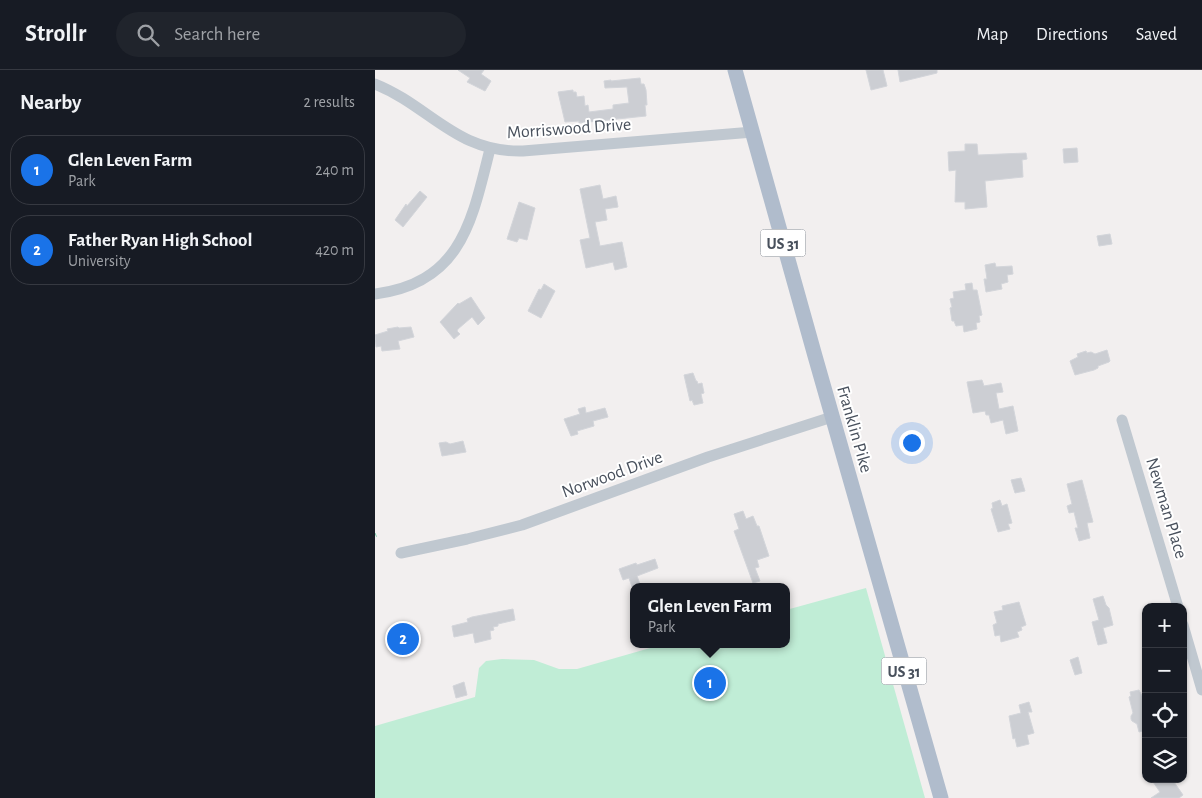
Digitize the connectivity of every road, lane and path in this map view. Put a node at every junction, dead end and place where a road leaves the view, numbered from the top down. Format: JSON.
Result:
{"nodes":[{"id":1,"x":735,"y":70,"type":"edge"},
{"id":2,"x":375,"y":84,"type":"edge"},
{"id":3,"x":753,"y":132,"type":"junction"},
{"id":4,"x":490,"y":149,"type":"junction"},
{"id":5,"x":375,"y":294,"type":"edge"},
{"id":6,"x":832,"y":417,"type":"junction"},
{"id":7,"x":1123,"y":420,"type":"dead end"},
{"id":8,"x":375,"y":533,"type":"edge"},
{"id":9,"x":377,"y":538,"type":"dead end"},
{"id":10,"x":401,"y":553,"type":"dead end"},
{"id":11,"x":1177,"y":603,"type":"edge"},
{"id":12,"x":1187,"y":639,"type":"edge"},
{"id":13,"x":1202,"y":690,"type":"edge"},
{"id":14,"x":941,"y":798,"type":"edge"}],
"edges":[{"from":1,"to":3,"type":"main road","name":"Franklin Pike","number":"US 31"},
{"from":2,"to":4,"type":"street","name":"Morriswood Drive"},
{"from":3,"to":4,"type":"street","name":"Morriswood Drive"},
{"from":3,"to":6,"type":"main road","name":"Franklin Pike","number":"US 31"},
{"from":4,"to":5,"type":"street"},
{"from":6,"to":10,"type":"street","name":"Norwood Drive"},
{"from":6,"to":14,"type":"main road","name":"Franklin Pike","number":"US 31"},
{"from":7,"to":11,"type":"street","name":"Newman Place"},
{"from":8,"to":9,"type":"path"},
{"from":12,"to":13,"type":"street"}]}
